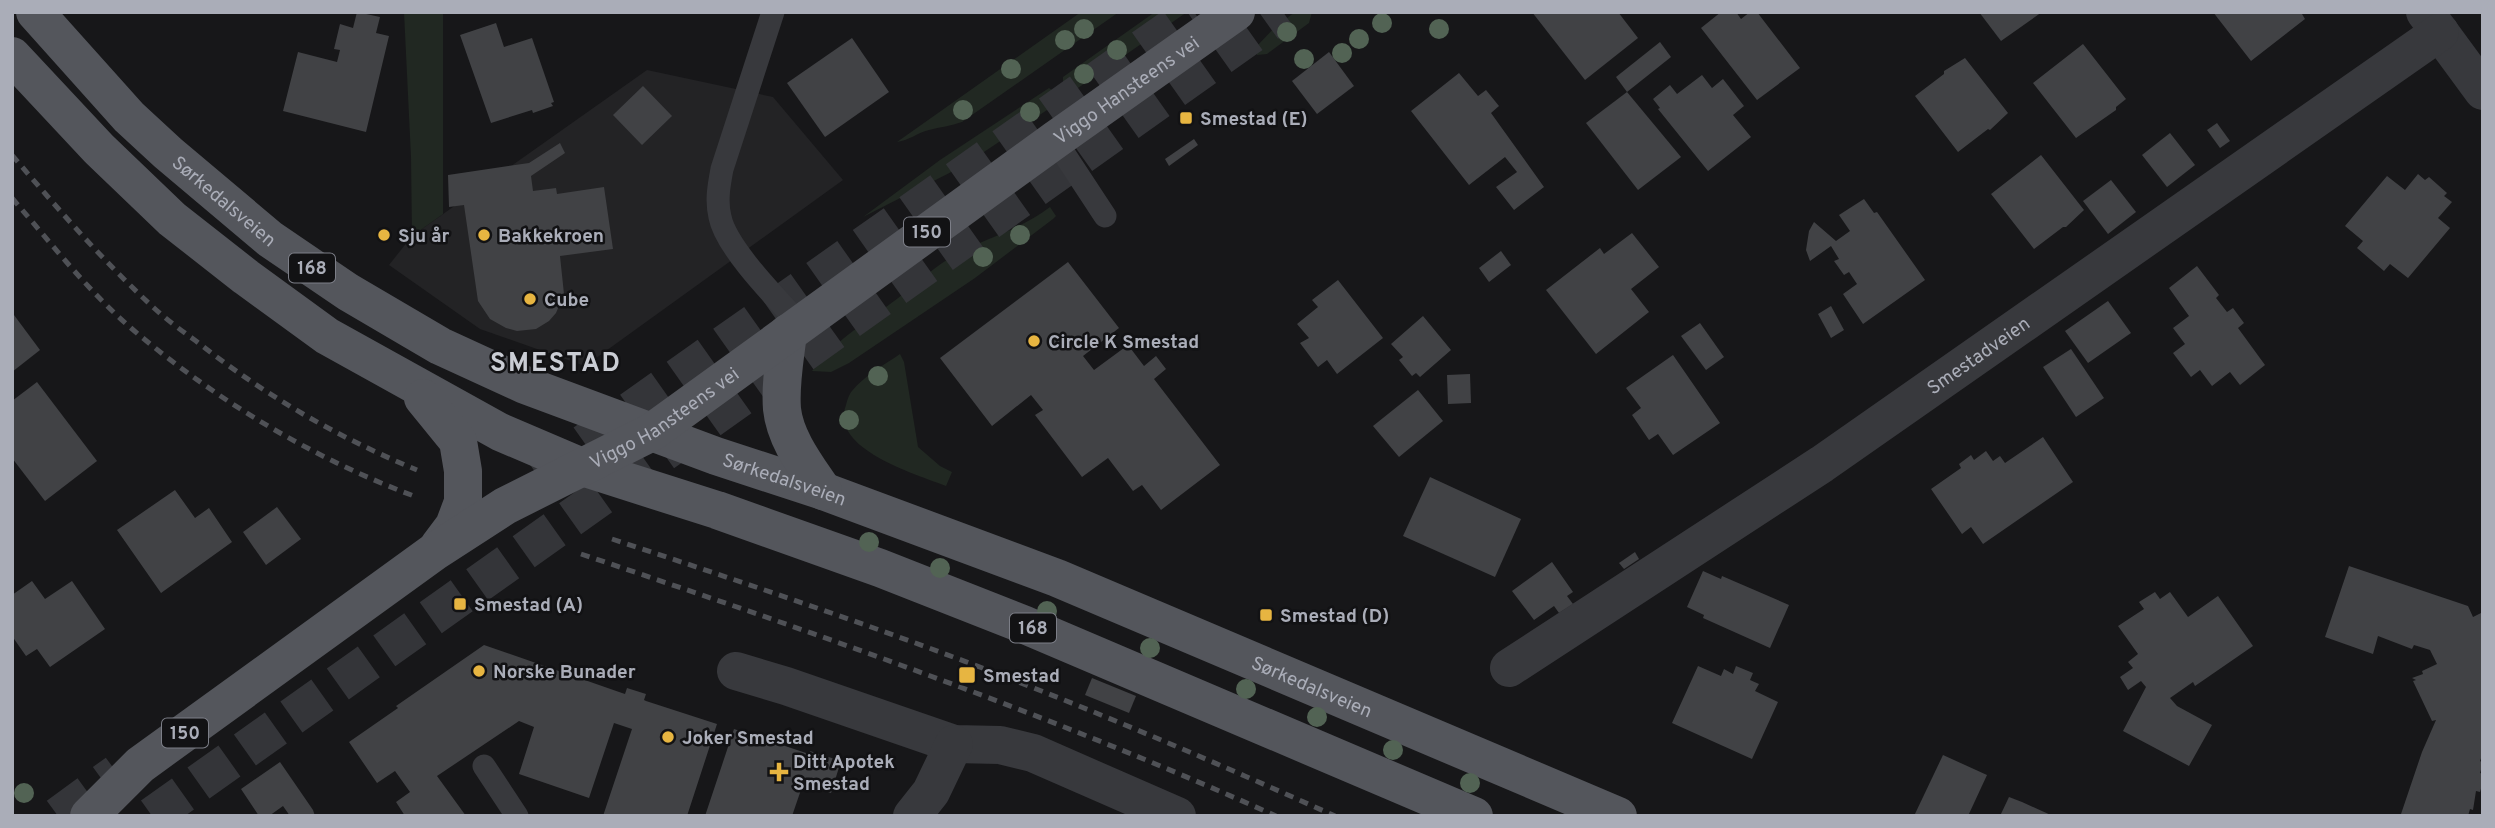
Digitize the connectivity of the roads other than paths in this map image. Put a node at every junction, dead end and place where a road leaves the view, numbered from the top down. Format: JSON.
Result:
{"nodes":[{"id":1,"x":35,"y":12,"type":"edge"},
{"id":2,"x":773,"y":12,"type":"edge"},
{"id":3,"x":1236,"y":12,"type":"edge"},
{"id":4,"x":2432,"y":22,"type":"edge"},
{"id":5,"x":12,"y":56,"type":"edge"},
{"id":6,"x":2483,"y":91,"type":"edge"},
{"id":7,"x":1055,"y":140,"type":"junction"},
{"id":8,"x":1105,"y":216,"type":"dead end"},
{"id":9,"x":794,"y":329,"type":"junction"},
{"id":10,"x":404,"y":380,"type":"junction"},
{"id":11,"x":652,"y":432,"type":"junction"},
{"id":12,"x":582,"y":467,"type":"junction"},
{"id":13,"x":823,"y":491,"type":"junction"},
{"id":14,"x":434,"y":552,"type":"junction"},
{"id":15,"x":1509,"y":668,"type":"dead end"},
{"id":16,"x":736,"y":671,"type":"dead end"},
{"id":17,"x":954,"y":744,"type":"junction"},
{"id":18,"x":484,"y":766,"type":"dead end"},
{"id":19,"x":89,"y":816,"type":"edge"},
{"id":20,"x":517,"y":816,"type":"edge"},
{"id":21,"x":912,"y":816,"type":"edge"},
{"id":22,"x":1177,"y":816,"type":"edge"},
{"id":23,"x":1475,"y":816,"type":"edge"},
{"id":24,"x":1618,"y":816,"type":"edge"}],
"edges":[{"from":1,"to":11,"type":"main road","name":"Sørkedalsveien","number":"168"},
{"from":2,"to":9,"type":"lane"},
{"from":3,"to":7,"type":"main road","name":"Viggo Hansteens vei","number":"150"},
{"from":4,"to":6,"type":"street"},
{"from":4,"to":15,"type":"street","name":"Smestadveien"},
{"from":5,"to":10,"type":"main road","number":"168"},
{"from":7,"to":8,"type":"lane"},
{"from":7,"to":9,"type":"main road","name":"Viggo Hansteens vei","number":"150"},
{"from":9,"to":11,"type":"main road","name":"Viggo Hansteens vei","number":"150"},
{"from":9,"to":13,"type":"main road"},
{"from":10,"to":12,"type":"main road","number":"168"},
{"from":10,"to":14,"type":"main road"},
{"from":11,"to":12,"type":"main road","name":"Viggo Hansteens vei","number":"150"},
{"from":11,"to":13,"type":"main road","name":"Sørkedalsveien","number":"168"},
{"from":12,"to":14,"type":"main road","name":"Viggo Hansteens vei","number":"150"},
{"from":12,"to":23,"type":"main road","number":"168"},
{"from":13,"to":24,"type":"main road","name":"Sørkedalsveien","number":"168"},
{"from":14,"to":19,"type":"main road","name":"Viggo Hansteens vei","number":"150"},
{"from":16,"to":17,"type":"street"},
{"from":17,"to":21,"type":"street"},
{"from":17,"to":22,"type":"street"},
{"from":18,"to":20,"type":"lane"}]}
